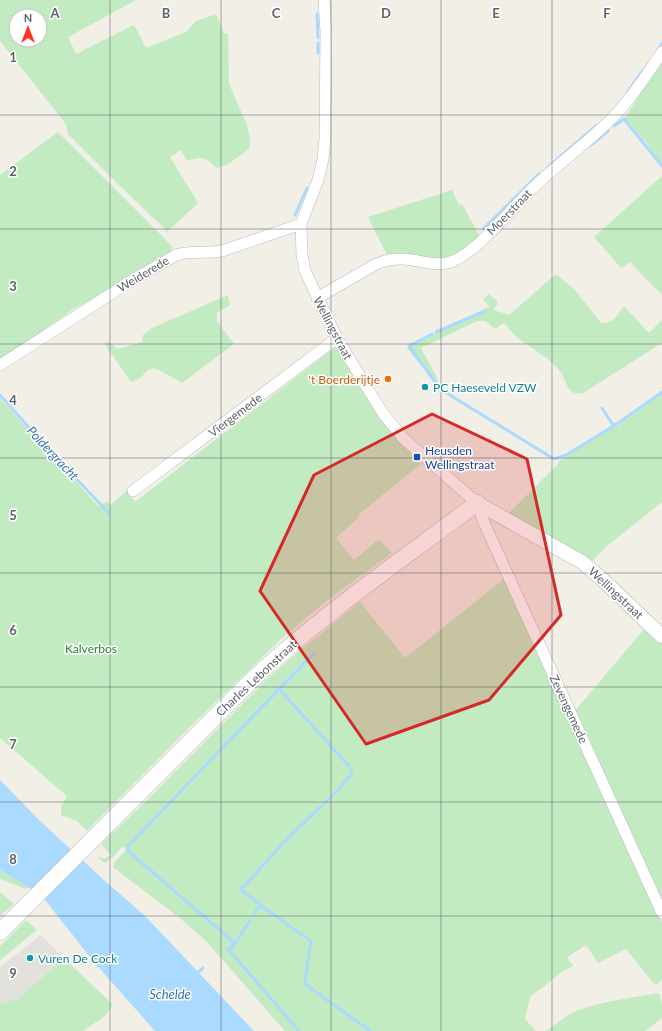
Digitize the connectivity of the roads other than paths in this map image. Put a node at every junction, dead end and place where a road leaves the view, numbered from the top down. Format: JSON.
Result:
{"nodes":[{"id":1,"x":324,"y":0,"type":"edge"},
{"id":2,"x":662,"y":52,"type":"edge"},
{"id":3,"x":301,"y":224,"type":"junction"},
{"id":4,"x":317,"y":298,"type":"junction"},
{"id":5,"x":337,"y":338,"type":"junction"},
{"id":6,"x":0,"y":365,"type":"edge"},
{"id":7,"x":133,"y":491,"type":"dead end"},
{"id":8,"x":477,"y":503,"type":"junction"},
{"id":9,"x":662,"y":636,"type":"edge"},
{"id":10,"x":662,"y":913,"type":"edge"},
{"id":11,"x":0,"y":932,"type":"edge"}],
"edges":[{"from":1,"to":3,"type":"street","name":"Wellingstraat"},
{"from":2,"to":4,"type":"street","name":"Moerstraat"},
{"from":3,"to":4,"type":"street","name":"Wellingstraat"},
{"from":3,"to":6,"type":"street","name":"Weiderede"},
{"from":4,"to":5,"type":"street","name":"Wellingstraat"},
{"from":5,"to":7,"type":"street","name":"Viergemede"},
{"from":5,"to":8,"type":"street","name":"Wellingstraat"},
{"from":8,"to":9,"type":"street","name":"Wellingstraat"},
{"from":8,"to":10,"type":"street","name":"Zevengemede"},
{"from":8,"to":11,"type":"main road","name":"Charles Lebonstraat"}]}
